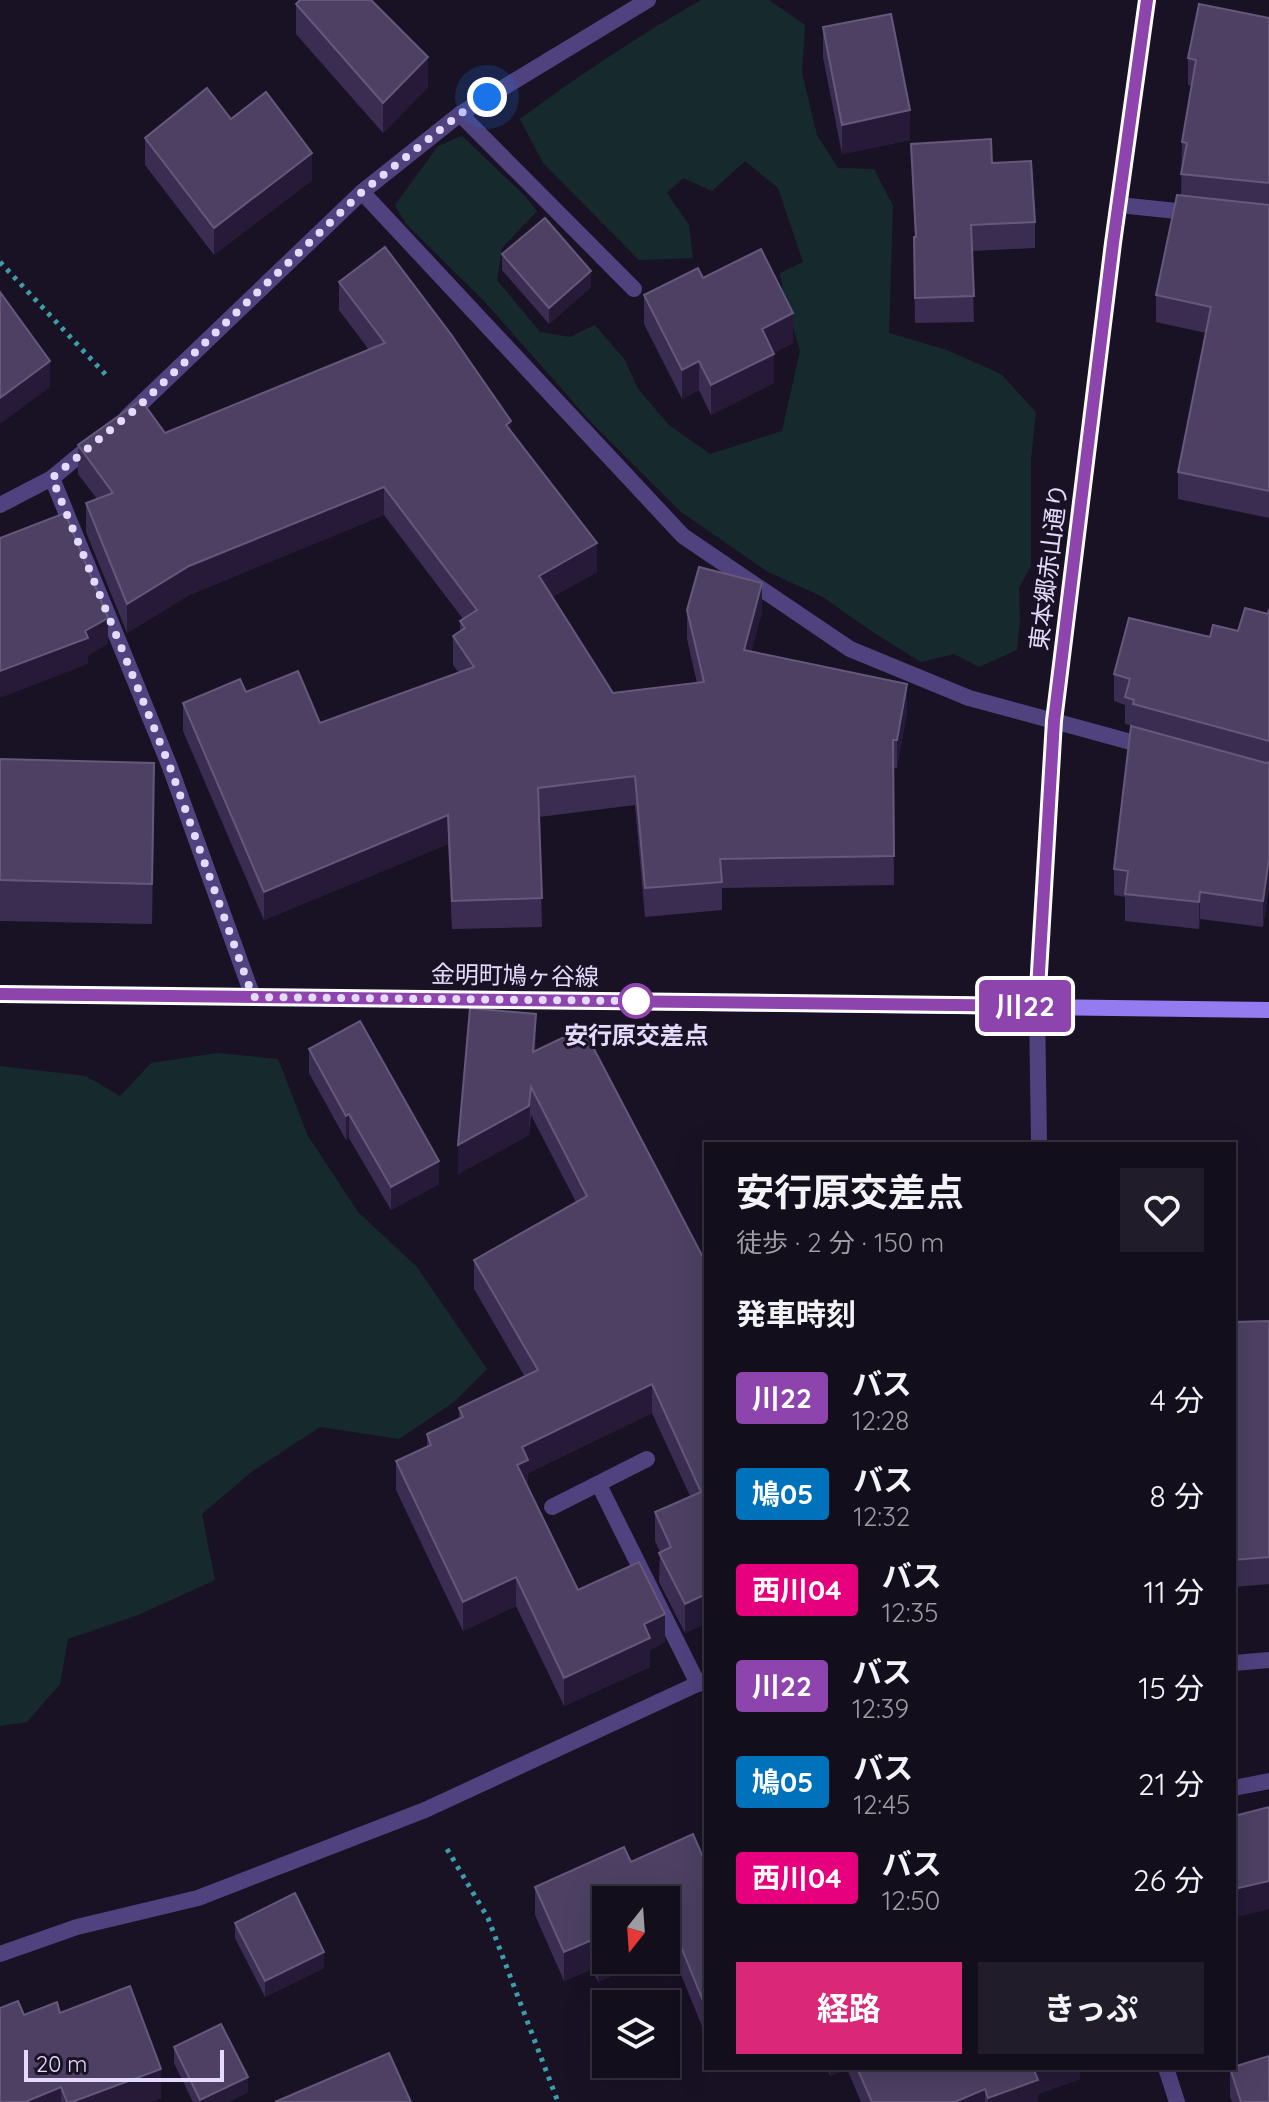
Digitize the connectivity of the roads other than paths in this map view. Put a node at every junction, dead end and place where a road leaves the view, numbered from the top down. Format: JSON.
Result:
{"nodes":[{"id":1,"x":648,"y":0,"type":"edge"},
{"id":2,"x":1147,"y":0,"type":"edge"},
{"id":3,"x":460,"y":114,"type":"junction"},
{"id":4,"x":362,"y":192,"type":"junction"},
{"id":5,"x":1119,"y":205,"type":"junction"},
{"id":6,"x":1209,"y":214,"type":"edge"},
{"id":7,"x":634,"y":289,"type":"dead end"},
{"id":8,"x":52,"y":478,"type":"junction"},
{"id":9,"x":0,"y":505,"type":"edge"},
{"id":10,"x":1054,"y":721,"type":"junction"},
{"id":11,"x":1162,"y":750,"type":"edge"},
{"id":12,"x":0,"y":994,"type":"edge"},
{"id":13,"x":253,"y":997,"type":"junction"},
{"id":14,"x":1037,"y":1006,"type":"junction"},
{"id":15,"x":1269,"y":1010,"type":"edge"},
{"id":16,"x":1039,"y":1142,"type":"edge"},
{"id":17,"x":647,"y":1459,"type":"dead end"},
{"id":18,"x":599,"y":1485,"type":"junction"},
{"id":19,"x":552,"y":1507,"type":"dead end"},
{"id":20,"x":1269,"y":1660,"type":"edge"},
{"id":21,"x":1236,"y":1663,"type":"edge"},
{"id":22,"x":702,"y":1682,"type":"edge"},
{"id":23,"x":1269,"y":1781,"type":"edge"},
{"id":24,"x":1236,"y":1788,"type":"edge"},
{"id":25,"x":0,"y":1954,"type":"edge"},
{"id":26,"x":1167,"y":2070,"type":"edge"},
{"id":27,"x":1177,"y":2102,"type":"edge"}],
"edges":[{"from":1,"to":3,"type":"street"},
{"from":2,"to":5,"type":"street","name":"東本郷赤山通り"},
{"from":3,"to":4,"type":"street"},
{"from":3,"to":7,"type":"street"},
{"from":4,"to":8,"type":"street"},
{"from":4,"to":10,"type":"street"},
{"from":5,"to":6,"type":"street"},
{"from":5,"to":10,"type":"street","name":"東本郷赤山通り"},
{"from":8,"to":9,"type":"street"},
{"from":8,"to":13,"type":"street"},
{"from":10,"to":11,"type":"street"},
{"from":10,"to":14,"type":"street","name":"東本郷赤山通り"},
{"from":12,"to":13,"type":"main road","name":"金明町鳩ヶ谷線"},
{"from":13,"to":14,"type":"main road","name":"金明町鳩ヶ谷線"},
{"from":14,"to":15,"type":"main road","name":"金明町鳩ヶ谷線"},
{"from":14,"to":16,"type":"street","name":"東本郷赤山通り"},
{"from":17,"to":18,"type":"street"},
{"from":18,"to":19,"type":"street"},
{"from":18,"to":22,"type":"street"},
{"from":20,"to":21,"type":"street"},
{"from":22,"to":25,"type":"street"},
{"from":23,"to":24,"type":"street"},
{"from":26,"to":27,"type":"street"}]}
